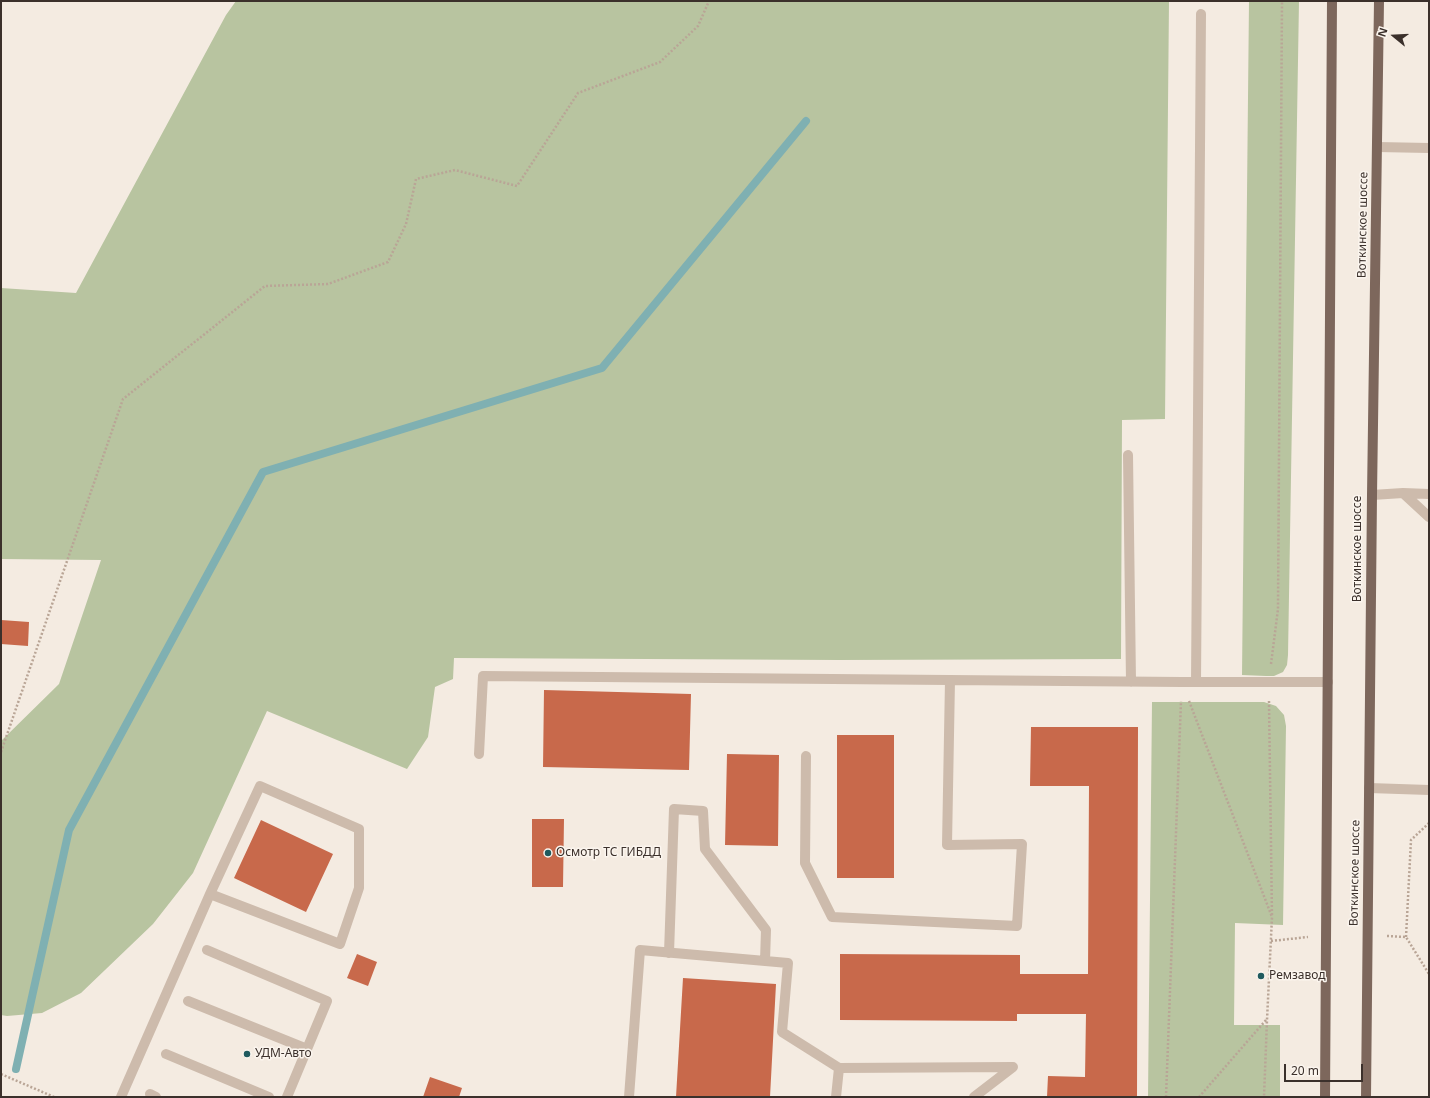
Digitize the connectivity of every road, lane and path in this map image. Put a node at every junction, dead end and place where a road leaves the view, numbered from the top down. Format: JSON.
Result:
{"nodes":[{"id":1,"x":710,"y":1,"type":"edge"},
{"id":2,"x":1282,"y":1,"type":"edge"},
{"id":3,"x":1332,"y":1,"type":"edge"},
{"id":4,"x":1379,"y":1,"type":"edge"},
{"id":5,"x":1201,"y":14,"type":"dead end"},
{"id":6,"x":1377,"y":147,"type":"junction"},
{"id":7,"x":1429,"y":148,"type":"edge"},
{"id":8,"x":1128,"y":455,"type":"dead end"},
{"id":9,"x":1403,"y":493,"type":"junction"},
{"id":10,"x":1429,"y":494,"type":"edge"},
{"id":11,"x":1372,"y":495,"type":"junction"},
{"id":12,"x":1429,"y":517,"type":"edge"},
{"id":13,"x":950,"y":680,"type":"junction"},
{"id":14,"x":1131,"y":682,"type":"junction"},
{"id":15,"x":1182,"y":682,"type":"junction"},
{"id":16,"x":1196,"y":682,"type":"junction"},
{"id":17,"x":1269,"y":682,"type":"junction"},
{"id":18,"x":1328,"y":682,"type":"junction"},
{"id":19,"x":1,"y":752,"type":"edge"},
{"id":20,"x":479,"y":754,"type":"dead end"},
{"id":21,"x":806,"y":756,"type":"dead end"},
{"id":22,"x":1370,"y":788,"type":"junction"},
{"id":23,"x":1429,"y":790,"type":"edge"},
{"id":24,"x":1429,"y":823,"type":"edge"},
{"id":25,"x":210,"y":894,"type":"junction"},
{"id":26,"x":1272,"y":917,"type":"junction"},
{"id":27,"x":1406,"y":937,"type":"dead end"},
{"id":28,"x":207,"y":950,"type":"dead end"},
{"id":29,"x":669,"y":953,"type":"junction"},
{"id":30,"x":765,"y":961,"type":"junction"},
{"id":31,"x":188,"y":1001,"type":"dead end"},
{"id":32,"x":1266,"y":1020,"type":"junction"},
{"id":33,"x":307,"y":1049,"type":"junction"},
{"id":34,"x":166,"y":1054,"type":"dead end"},
{"id":35,"x":839,"y":1068,"type":"junction"},
{"id":36,"x":1,"y":1074,"type":"edge"},
{"id":37,"x":54,"y":1097,"type":"edge"},
{"id":38,"x":121,"y":1097,"type":"edge"},
{"id":39,"x":268,"y":1097,"type":"edge"},
{"id":40,"x":286,"y":1097,"type":"edge"},
{"id":41,"x":629,"y":1097,"type":"edge"},
{"id":42,"x":836,"y":1097,"type":"edge"},
{"id":43,"x":974,"y":1097,"type":"edge"},
{"id":44,"x":1166,"y":1097,"type":"edge"},
{"id":45,"x":1199,"y":1097,"type":"edge"},
{"id":46,"x":1264,"y":1097,"type":"edge"},
{"id":47,"x":1325,"y":1097,"type":"edge"},
{"id":48,"x":1366,"y":1097,"type":"edge"}],
"edges":[{"from":1,"to":19,"type":"path"},
{"from":2,"to":17,"type":"path"},
{"from":3,"to":18,"type":"main road"},
{"from":4,"to":6,"type":"main road","name":"Воткинское шоссе"},
{"from":5,"to":16,"type":"lane"},
{"from":6,"to":7,"type":"lane"},
{"from":6,"to":11,"type":"main road","name":"Воткинское шоссе"},
{"from":8,"to":14,"type":"lane"},
{"from":9,"to":10,"type":"lane"},
{"from":9,"to":11,"type":"lane"},
{"from":9,"to":12,"type":"lane"},
{"from":11,"to":22,"type":"main road","name":"Воткинское шоссе"},
{"from":13,"to":14,"type":"lane"},
{"from":13,"to":20,"type":"lane"},
{"from":13,"to":21,"type":"lane"},
{"from":14,"to":15,"type":"lane"},
{"from":15,"to":16,"type":"lane"},
{"from":15,"to":26,"type":"path"},
{"from":15,"to":44,"type":"path"},
{"from":16,"to":17,"type":"lane"},
{"from":17,"to":18,"type":"lane"},
{"from":17,"to":26,"type":"path"},
{"from":18,"to":47,"type":"main road"},
{"from":22,"to":23,"type":"lane"},
{"from":22,"to":48,"type":"main road","name":"Воткинское шоссе"},
{"from":24,"to":27,"type":"path"},
{"from":25,"to":25,"type":"lane"},
{"from":25,"to":38,"type":"lane"},
{"from":26,"to":32,"type":"path"},
{"from":28,"to":33,"type":"lane"},
{"from":29,"to":30,"type":"lane"},
{"from":29,"to":30,"type":"lane"},
{"from":29,"to":41,"type":"lane"},
{"from":30,"to":35,"type":"lane"},
{"from":31,"to":33,"type":"lane"},
{"from":32,"to":45,"type":"path"},
{"from":32,"to":46,"type":"path"},
{"from":33,"to":40,"type":"lane"},
{"from":34,"to":39,"type":"lane"},
{"from":35,"to":42,"type":"lane"},
{"from":35,"to":43,"type":"lane"},
{"from":36,"to":37,"type":"path"}]}
